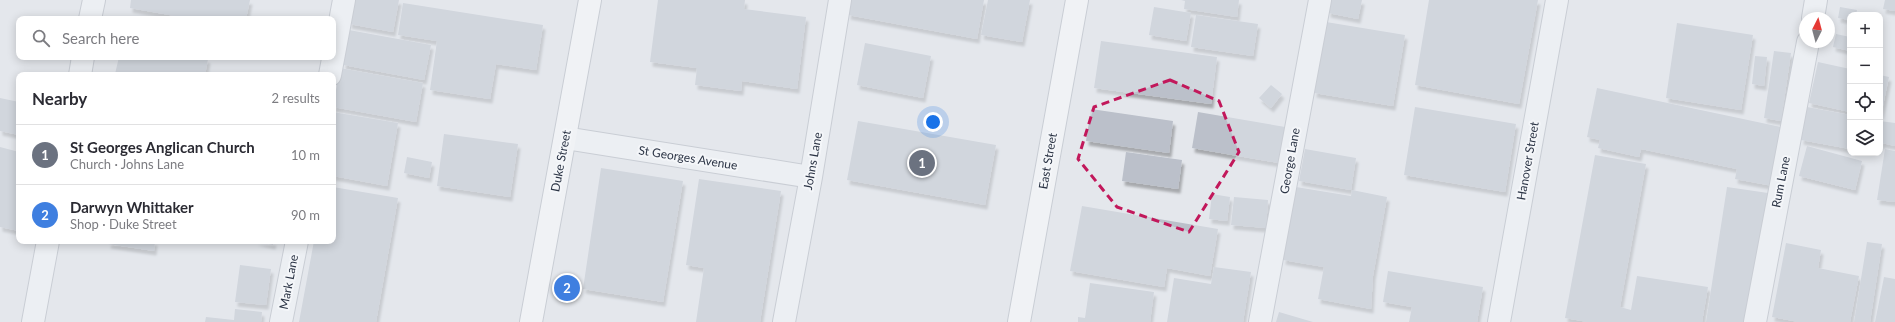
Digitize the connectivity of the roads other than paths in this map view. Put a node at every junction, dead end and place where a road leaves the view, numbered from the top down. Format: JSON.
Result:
{"nodes":[{"id":1,"x":94,"y":0,"type":"edge"},
{"id":2,"x":344,"y":0,"type":"edge"},
{"id":3,"x":590,"y":0,"type":"edge"},
{"id":4,"x":840,"y":0,"type":"edge"},
{"id":5,"x":1077,"y":0,"type":"edge"},
{"id":6,"x":1320,"y":0,"type":"edge"},
{"id":7,"x":1557,"y":0,"type":"edge"},
{"id":8,"x":1816,"y":0,"type":"edge"},
{"id":9,"x":1814,"y":12,"type":"edge"},
{"id":10,"x":91,"y":16,"type":"edge"},
{"id":11,"x":336,"y":43,"type":"edge"},
{"id":12,"x":1807,"y":48,"type":"edge"},
{"id":13,"x":82,"y":60,"type":"edge"},
{"id":14,"x":333,"y":60,"type":"edge"},
{"id":15,"x":80,"y":72,"type":"edge"},
{"id":16,"x":331,"y":72,"type":"edge"},
{"id":17,"x":565,"y":138,"type":"junction"},
{"id":18,"x":811,"y":177,"type":"junction"},
{"id":19,"x":47,"y":244,"type":"edge"},
{"id":20,"x":296,"y":244,"type":"edge"},
{"id":21,"x":33,"y":322,"type":"edge"},
{"id":22,"x":281,"y":322,"type":"edge"},
{"id":23,"x":531,"y":322,"type":"edge"},
{"id":24,"x":784,"y":322,"type":"edge"},
{"id":25,"x":1019,"y":322,"type":"edge"},
{"id":26,"x":1260,"y":322,"type":"edge"},
{"id":27,"x":1499,"y":322,"type":"edge"},
{"id":28,"x":1755,"y":322,"type":"edge"}],
"edges":[{"from":1,"to":10,"type":"street"},
{"from":2,"to":11,"type":"street"},
{"from":3,"to":17,"type":"main road","name":"Duke Street"},
{"from":4,"to":18,"type":"street","name":"Johns Lane"},
{"from":5,"to":25,"type":"main road","name":"East Street"},
{"from":6,"to":26,"type":"street","name":"George Lane"},
{"from":7,"to":27,"type":"street","name":"Hanover Street"},
{"from":8,"to":9,"type":"street"},
{"from":12,"to":28,"type":"street","name":"Rum Lane"},
{"from":13,"to":15,"type":"street"},
{"from":14,"to":16,"type":"street"},
{"from":17,"to":18,"type":"street","name":"St Georges Avenue"},
{"from":17,"to":23,"type":"main road","name":"Duke Street"},
{"from":18,"to":24,"type":"street","name":"Johns Lane"},
{"from":19,"to":21,"type":"street"},
{"from":20,"to":22,"type":"street","name":"Mark Lane"}]}
